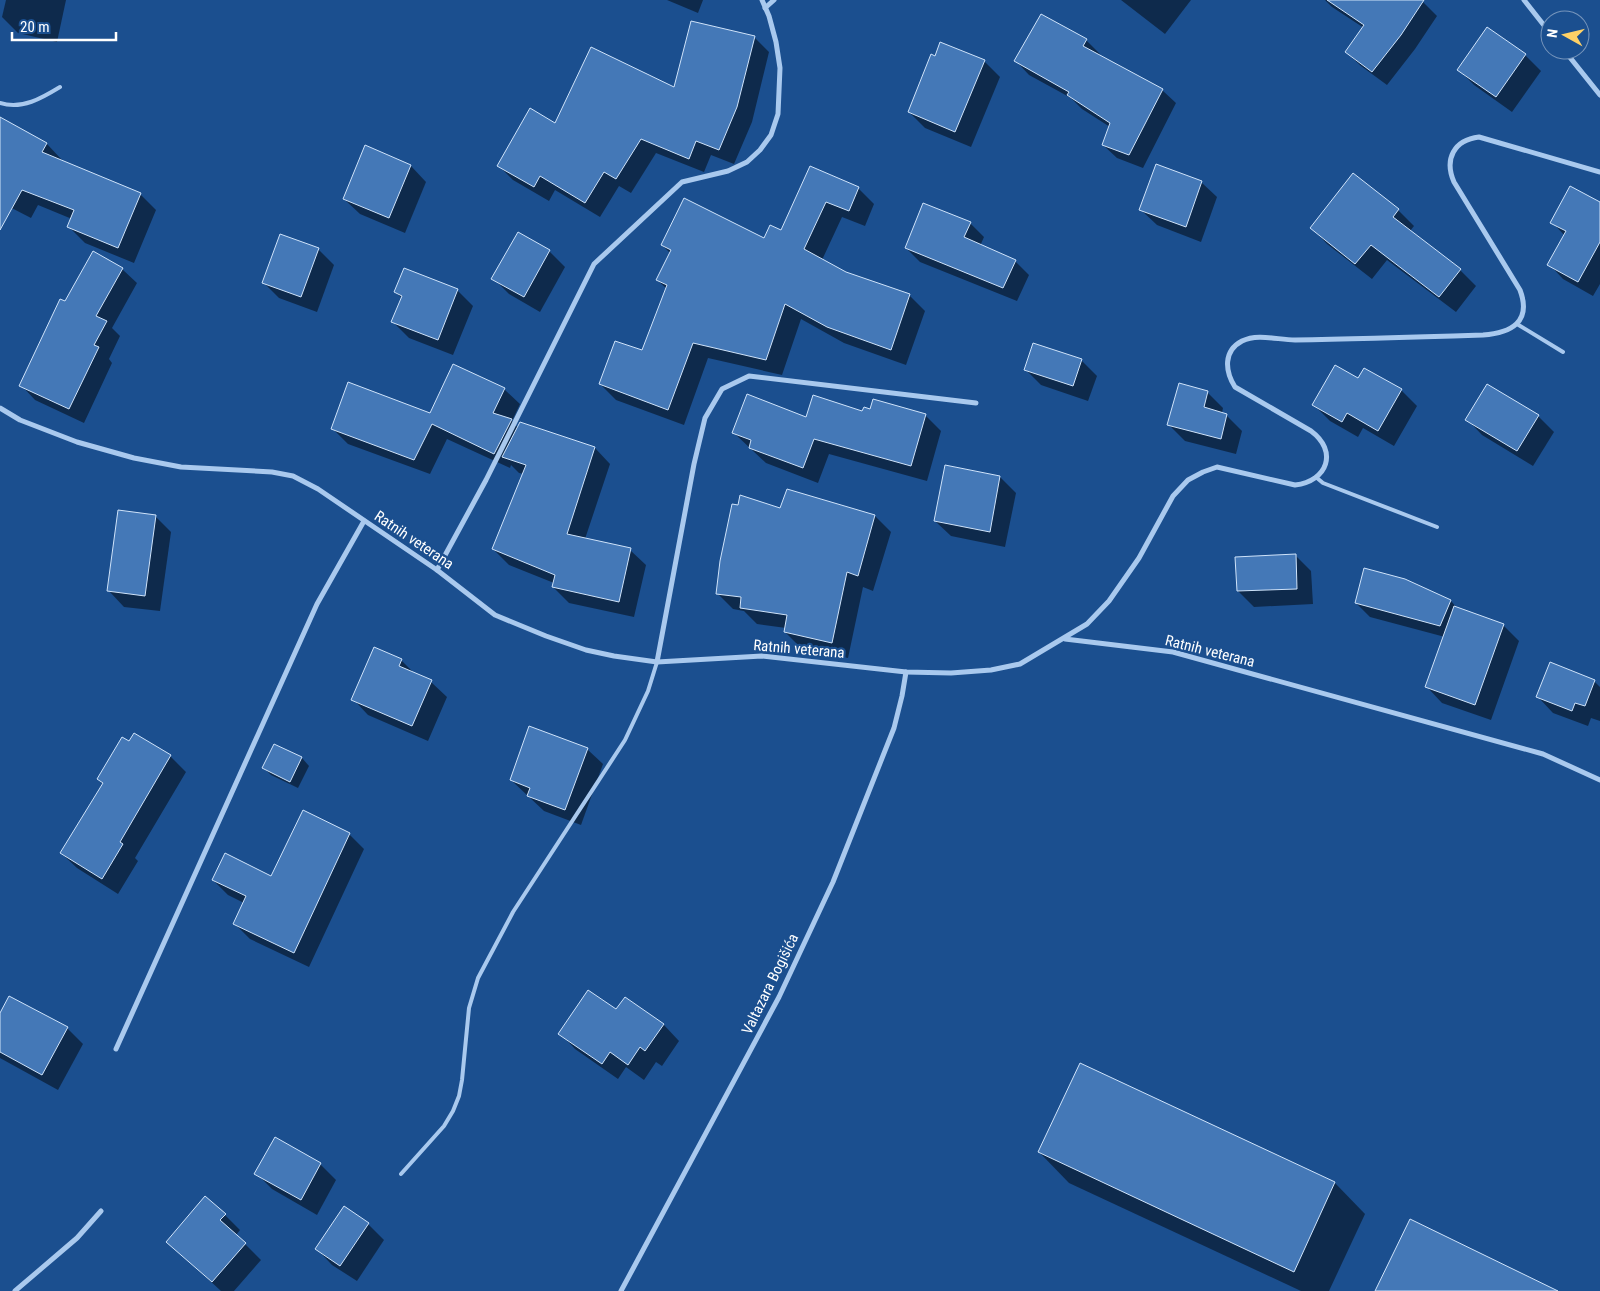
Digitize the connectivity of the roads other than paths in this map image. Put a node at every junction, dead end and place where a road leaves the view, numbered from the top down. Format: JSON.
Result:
{"nodes":[{"id":1,"x":762,"y":0,"type":"edge"},
{"id":2,"x":774,"y":0,"type":"edge"},
{"id":3,"x":1524,"y":0,"type":"edge"},
{"id":4,"x":766,"y":8,"type":"junction"},
{"id":5,"x":1540,"y":20,"type":"edge"},
{"id":6,"x":1572,"y":60,"type":"edge"},
{"id":7,"x":60,"y":87,"type":"dead end"},
{"id":8,"x":1600,"y":96,"type":"edge"},
{"id":9,"x":0,"y":103,"type":"edge"},
{"id":10,"x":1600,"y":172,"type":"edge"},
{"id":11,"x":1517,"y":324,"type":"junction"},
{"id":12,"x":1563,"y":352,"type":"dead end"},
{"id":13,"x":976,"y":403,"type":"dead end"},
{"id":14,"x":0,"y":408,"type":"edge"},
{"id":15,"x":1317,"y":478,"type":"junction"},
{"id":16,"x":364,"y":521,"type":"junction"},
{"id":17,"x":1437,"y":527,"type":"dead end"},
{"id":18,"x":437,"y":570,"type":"junction"},
{"id":19,"x":1064,"y":638,"type":"junction"},
{"id":20,"x":657,"y":662,"type":"junction"},
{"id":21,"x":906,"y":672,"type":"junction"},
{"id":22,"x":1600,"y":780,"type":"edge"},
{"id":23,"x":116,"y":1049,"type":"dead end"},
{"id":24,"x":401,"y":1174,"type":"dead end"},
{"id":25,"x":101,"y":1211,"type":"dead end"},
{"id":26,"x":15,"y":1291,"type":"edge"},
{"id":27,"x":620,"y":1291,"type":"edge"}],
"edges":[{"from":1,"to":4,"type":"street"},
{"from":2,"to":4,"type":"street"},
{"from":3,"to":5,"type":"street"},
{"from":4,"to":18,"type":"street"},
{"from":6,"to":8,"type":"street"},
{"from":7,"to":9,"type":"lane"},
{"from":10,"to":11,"type":"street"},
{"from":11,"to":12,"type":"lane"},
{"from":11,"to":15,"type":"street"},
{"from":13,"to":20,"type":"street"},
{"from":14,"to":16,"type":"street","name":"Ratnih veterana"},
{"from":15,"to":17,"type":"lane"},
{"from":15,"to":19,"type":"street"},
{"from":16,"to":18,"type":"street","name":"Ratnih veterana"},
{"from":16,"to":23,"type":"street"},
{"from":18,"to":20,"type":"street","name":"Ratnih veterana"},
{"from":19,"to":21,"type":"street","name":"Ratnih veterana"},
{"from":19,"to":22,"type":"street","name":"Ratnih veterana"},
{"from":20,"to":21,"type":"street","name":"Ratnih veterana"},
{"from":20,"to":24,"type":"lane"},
{"from":21,"to":27,"type":"street","name":"Valtazara Bogišića"},
{"from":25,"to":26,"type":"street"}]}
